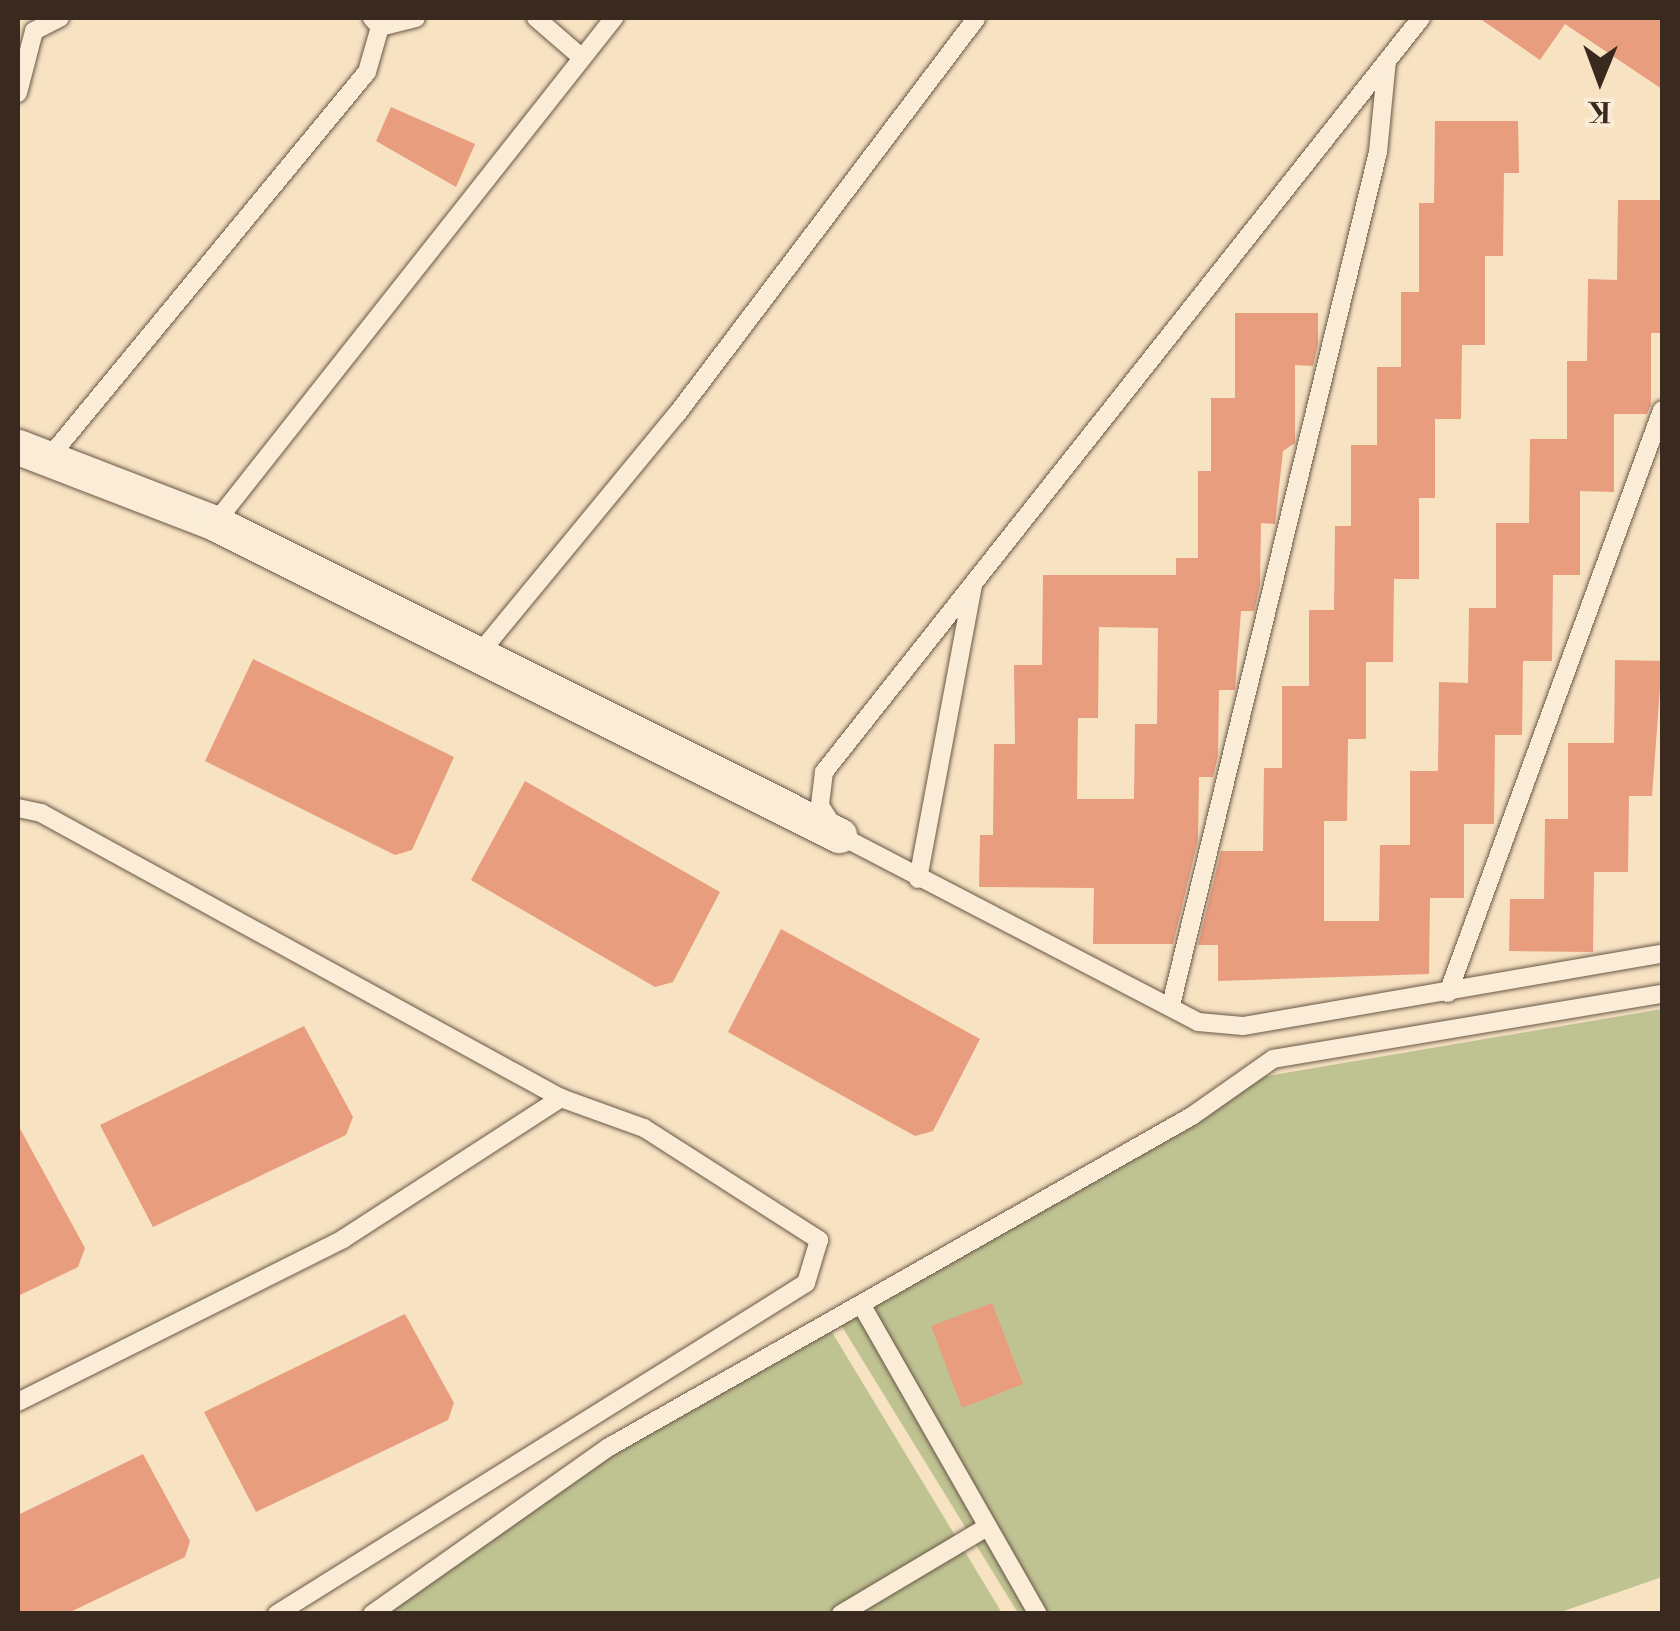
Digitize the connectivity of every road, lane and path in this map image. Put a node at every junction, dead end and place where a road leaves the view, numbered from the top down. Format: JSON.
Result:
{"nodes":[{"id":1,"x":60,"y":18,"type":"edge"},
{"id":2,"x":416,"y":18,"type":"edge"},
{"id":3,"x":536,"y":18,"type":"edge"},
{"id":4,"x":614,"y":18,"type":"edge"},
{"id":5,"x":976,"y":18,"type":"edge"},
{"id":6,"x":1421,"y":18,"type":"edge"},
{"id":7,"x":376,"y":22,"type":"edge"},
{"id":8,"x":580,"y":57,"type":"junction"},
{"id":9,"x":1387,"y":60,"type":"junction"},
{"id":10,"x":18,"y":93,"type":"edge"},
{"id":11,"x":1662,"y":410,"type":"edge"},
{"id":12,"x":18,"y":447,"type":"edge"},
{"id":13,"x":52,"y":454,"type":"junction"},
{"id":14,"x":214,"y":522,"type":"junction"},
{"id":15,"x":974,"y":583,"type":"junction"},
{"id":16,"x":478,"y":654,"type":"junction"},
{"id":17,"x":18,"y":808,"type":"edge"},
{"id":18,"x":838,"y":835,"type":"junction"},
{"id":19,"x":918,"y":879,"type":"junction"},
{"id":20,"x":1662,"y":954,"type":"edge"},
{"id":21,"x":1448,"y":993,"type":"junction"},
{"id":22,"x":1662,"y":994,"type":"edge"},
{"id":23,"x":1172,"y":1005,"type":"junction"},
{"id":24,"x":562,"y":1098,"type":"junction"},
{"id":25,"x":861,"y":1304,"type":"junction"},
{"id":26,"x":18,"y":1402,"type":"edge"},
{"id":27,"x":985,"y":1528,"type":"junction"},
{"id":28,"x":277,"y":1614,"type":"edge"},
{"id":29,"x":372,"y":1614,"type":"edge"},
{"id":30,"x":841,"y":1614,"type":"edge"},
{"id":31,"x":1038,"y":1614,"type":"edge"}],
"edges":[{"from":1,"to":10,"type":"lane"},
{"from":2,"to":7,"type":"lane"},
{"from":3,"to":8,"type":"lane"},
{"from":4,"to":8,"type":"lane"},
{"from":5,"to":16,"type":"lane"},
{"from":6,"to":9,"type":"lane"},
{"from":7,"to":13,"type":"lane"},
{"from":8,"to":14,"type":"lane"},
{"from":9,"to":15,"type":"lane"},
{"from":9,"to":23,"type":"lane"},
{"from":11,"to":21,"type":"lane"},
{"from":12,"to":13,"type":"street"},
{"from":13,"to":14,"type":"street"},
{"from":14,"to":16,"type":"street"},
{"from":15,"to":18,"type":"lane"},
{"from":15,"to":19,"type":"lane"},
{"from":16,"to":18,"type":"street"},
{"from":17,"to":24,"type":"lane"},
{"from":18,"to":19,"type":"lane"},
{"from":19,"to":23,"type":"lane"},
{"from":20,"to":21,"type":"lane"},
{"from":21,"to":23,"type":"lane"},
{"from":22,"to":25,"type":"lane"},
{"from":24,"to":26,"type":"lane"},
{"from":24,"to":28,"type":"lane"},
{"from":25,"to":27,"type":"lane"},
{"from":25,"to":29,"type":"lane"},
{"from":27,"to":30,"type":"lane"},
{"from":27,"to":31,"type":"lane"}]}
